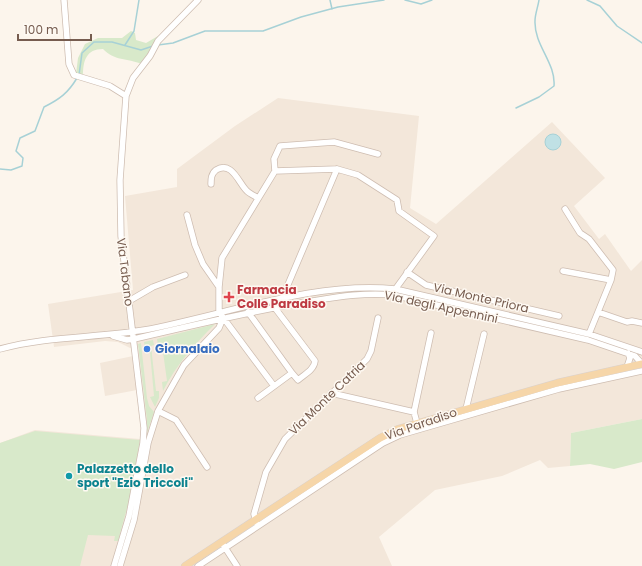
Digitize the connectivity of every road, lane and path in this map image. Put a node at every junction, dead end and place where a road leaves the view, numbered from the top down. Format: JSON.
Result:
{"nodes":[{"id":1,"x":64,"y":0,"type":"edge"},
{"id":2,"x":198,"y":0,"type":"edge"},
{"id":3,"x":126,"y":96,"type":"junction"},
{"id":4,"x":378,"y":154,"type":"dead end"},
{"id":5,"x":337,"y":169,"type":"junction"},
{"id":6,"x":274,"y":171,"type":"junction"},
{"id":7,"x":211,"y":184,"type":"dead end"},
{"id":8,"x":258,"y":198,"type":"junction"},
{"id":9,"x":565,"y":209,"type":"dead end"},
{"id":10,"x":187,"y":215,"type":"dead end"},
{"id":11,"x":563,"y":271,"type":"dead end"},
{"id":12,"x":407,"y":272,"type":"junction"},
{"id":13,"x":185,"y":275,"type":"dead end"},
{"id":14,"x":611,"y":280,"type":"junction"},
{"id":15,"x":219,"y":287,"type":"junction"},
{"id":16,"x":394,"y":292,"type":"junction"},
{"id":17,"x":281,"y":299,"type":"junction"},
{"id":18,"x":129,"y":301,"type":"junction"},
{"id":19,"x":278,"y":307,"type":"junction"},
{"id":20,"x":220,"y":312,"type":"junction"},
{"id":21,"x":248,"y":312,"type":"junction"},
{"id":22,"x":598,"y":312,"type":"junction"},
{"id":23,"x":559,"y":316,"type":"dead end"},
{"id":24,"x":223,"y":318,"type":"junction"},
{"id":25,"x":378,"y":318,"type":"dead end"},
{"id":26,"x":642,"y":323,"type":"edge"},
{"id":27,"x":133,"y":332,"type":"junction"},
{"id":28,"x":431,"y":333,"type":"dead end"},
{"id":29,"x":484,"y":334,"type":"dead end"},
{"id":30,"x":589,"y":334,"type":"junction"},
{"id":31,"x":108,"y":335,"type":"junction"},
{"id":32,"x":134,"y":339,"type":"junction"},
{"id":33,"x":0,"y":349,"type":"edge"},
{"id":34,"x":641,"y":352,"type":"edge"},
{"id":35,"x":628,"y":353,"type":"junction"},
{"id":36,"x":642,"y":364,"type":"edge"},
{"id":37,"x":627,"y":367,"type":"junction"},
{"id":38,"x":642,"y":372,"type":"edge"},
{"id":39,"x":292,"y":373,"type":"junction"},
{"id":40,"x":274,"y":386,"type":"junction"},
{"id":41,"x":558,"y":386,"type":"junction"},
{"id":42,"x":331,"y":393,"type":"junction"},
{"id":43,"x":258,"y":398,"type":"dead end"},
{"id":44,"x":466,"y":409,"type":"junction"},
{"id":45,"x":158,"y":411,"type":"junction"},
{"id":46,"x":414,"y":412,"type":"junction"},
{"id":47,"x":417,"y":423,"type":"junction"},
{"id":48,"x":207,"y":467,"type":"dead end"},
{"id":49,"x":257,"y":523,"type":"junction"},
{"id":50,"x":223,"y":545,"type":"junction"},
{"id":51,"x":188,"y":565,"type":"edge"},
{"id":52,"x":114,"y":566,"type":"edge"},
{"id":53,"x":120,"y":566,"type":"edge"},
{"id":54,"x":198,"y":566,"type":"edge"},
{"id":55,"x":237,"y":566,"type":"edge"}],
"edges":[{"from":1,"to":3,"type":"street"},
{"from":2,"to":3,"type":"street","name":"Via Tabano"},
{"from":3,"to":18,"type":"street","name":"Via Tabano"},
{"from":4,"to":6,"type":"street"},
{"from":5,"to":6,"type":"street"},
{"from":5,"to":12,"type":"street"},
{"from":5,"to":17,"type":"street"},
{"from":6,"to":8,"type":"street"},
{"from":7,"to":8,"type":"street"},
{"from":8,"to":15,"type":"street"},
{"from":9,"to":14,"type":"street"},
{"from":10,"to":15,"type":"street"},
{"from":11,"to":14,"type":"street"},
{"from":12,"to":16,"type":"street"},
{"from":12,"to":23,"type":"street","name":"Via Monte Priora"},
{"from":13,"to":18,"type":"street"},
{"from":14,"to":22,"type":"street"},
{"from":15,"to":20,"type":"street"},
{"from":16,"to":17,"type":"street","name":"Via degli Appennini"},
{"from":16,"to":19,"type":"street","name":"Via degli Appennini"},
{"from":16,"to":30,"type":"street","name":"Via degli Appennini"},
{"from":16,"to":35,"type":"street","name":"Via degli Appennini"},
{"from":17,"to":19,"type":"street"},
{"from":17,"to":20,"type":"street","name":"Via degli Appennini"},
{"from":18,"to":27,"type":"street","name":"Via Tabano"},
{"from":19,"to":21,"type":"street","name":"Via degli Appennini"},
{"from":19,"to":39,"type":"street"},
{"from":20,"to":24,"type":"street"},
{"from":20,"to":27,"type":"street","name":"Via degli Appennini"},
{"from":21,"to":24,"type":"street","name":"Via degli Appennini"},
{"from":21,"to":39,"type":"street"},
{"from":22,"to":26,"type":"street"},
{"from":22,"to":30,"type":"street"},
{"from":24,"to":32,"type":"street","name":"Via degli Appennini"},
{"from":24,"to":40,"type":"street"},
{"from":24,"to":45,"type":"street"},
{"from":25,"to":42,"type":"street","name":"Via Monte Catria"},
{"from":27,"to":31,"type":"street","name":"Via degli Appennini"},
{"from":27,"to":32,"type":"street","name":"Via Tabano"},
{"from":28,"to":46,"type":"street"},
{"from":29,"to":44,"type":"street"},
{"from":30,"to":34,"type":"street","name":"Via degli Appennini"},
{"from":31,"to":32,"type":"street","name":"Via degli Appennini"},
{"from":31,"to":33,"type":"street","name":"Via degli Appennini"},
{"from":32,"to":52,"type":"street","name":"Via Tabano"},
{"from":35,"to":36,"type":"street","name":"Via degli Appennini"},
{"from":35,"to":37,"type":"street"},
{"from":36,"to":37,"type":"main road","name":"Via Paradiso"},
{"from":37,"to":41,"type":"main road","name":"Via Paradiso"},
{"from":38,"to":41,"type":"street"},
{"from":39,"to":40,"type":"street"},
{"from":40,"to":43,"type":"street"},
{"from":41,"to":44,"type":"main road","name":"Via Paradiso"},
{"from":41,"to":49,"type":"street"},
{"from":42,"to":46,"type":"street"},
{"from":42,"to":49,"type":"street","name":"Via Monte Catria"},
{"from":44,"to":47,"type":"main road","name":"Via Paradiso"},
{"from":45,"to":48,"type":"street"},
{"from":45,"to":53,"type":"street"},
{"from":46,"to":47,"type":"street"},
{"from":47,"to":49,"type":"main road","name":"Via Paradiso"},
{"from":49,"to":50,"type":"main road","name":"Via Paradiso"},
{"from":50,"to":51,"type":"main road","name":"Via Paradiso"},
{"from":50,"to":54,"type":"street"},
{"from":50,"to":55,"type":"street"}]}
